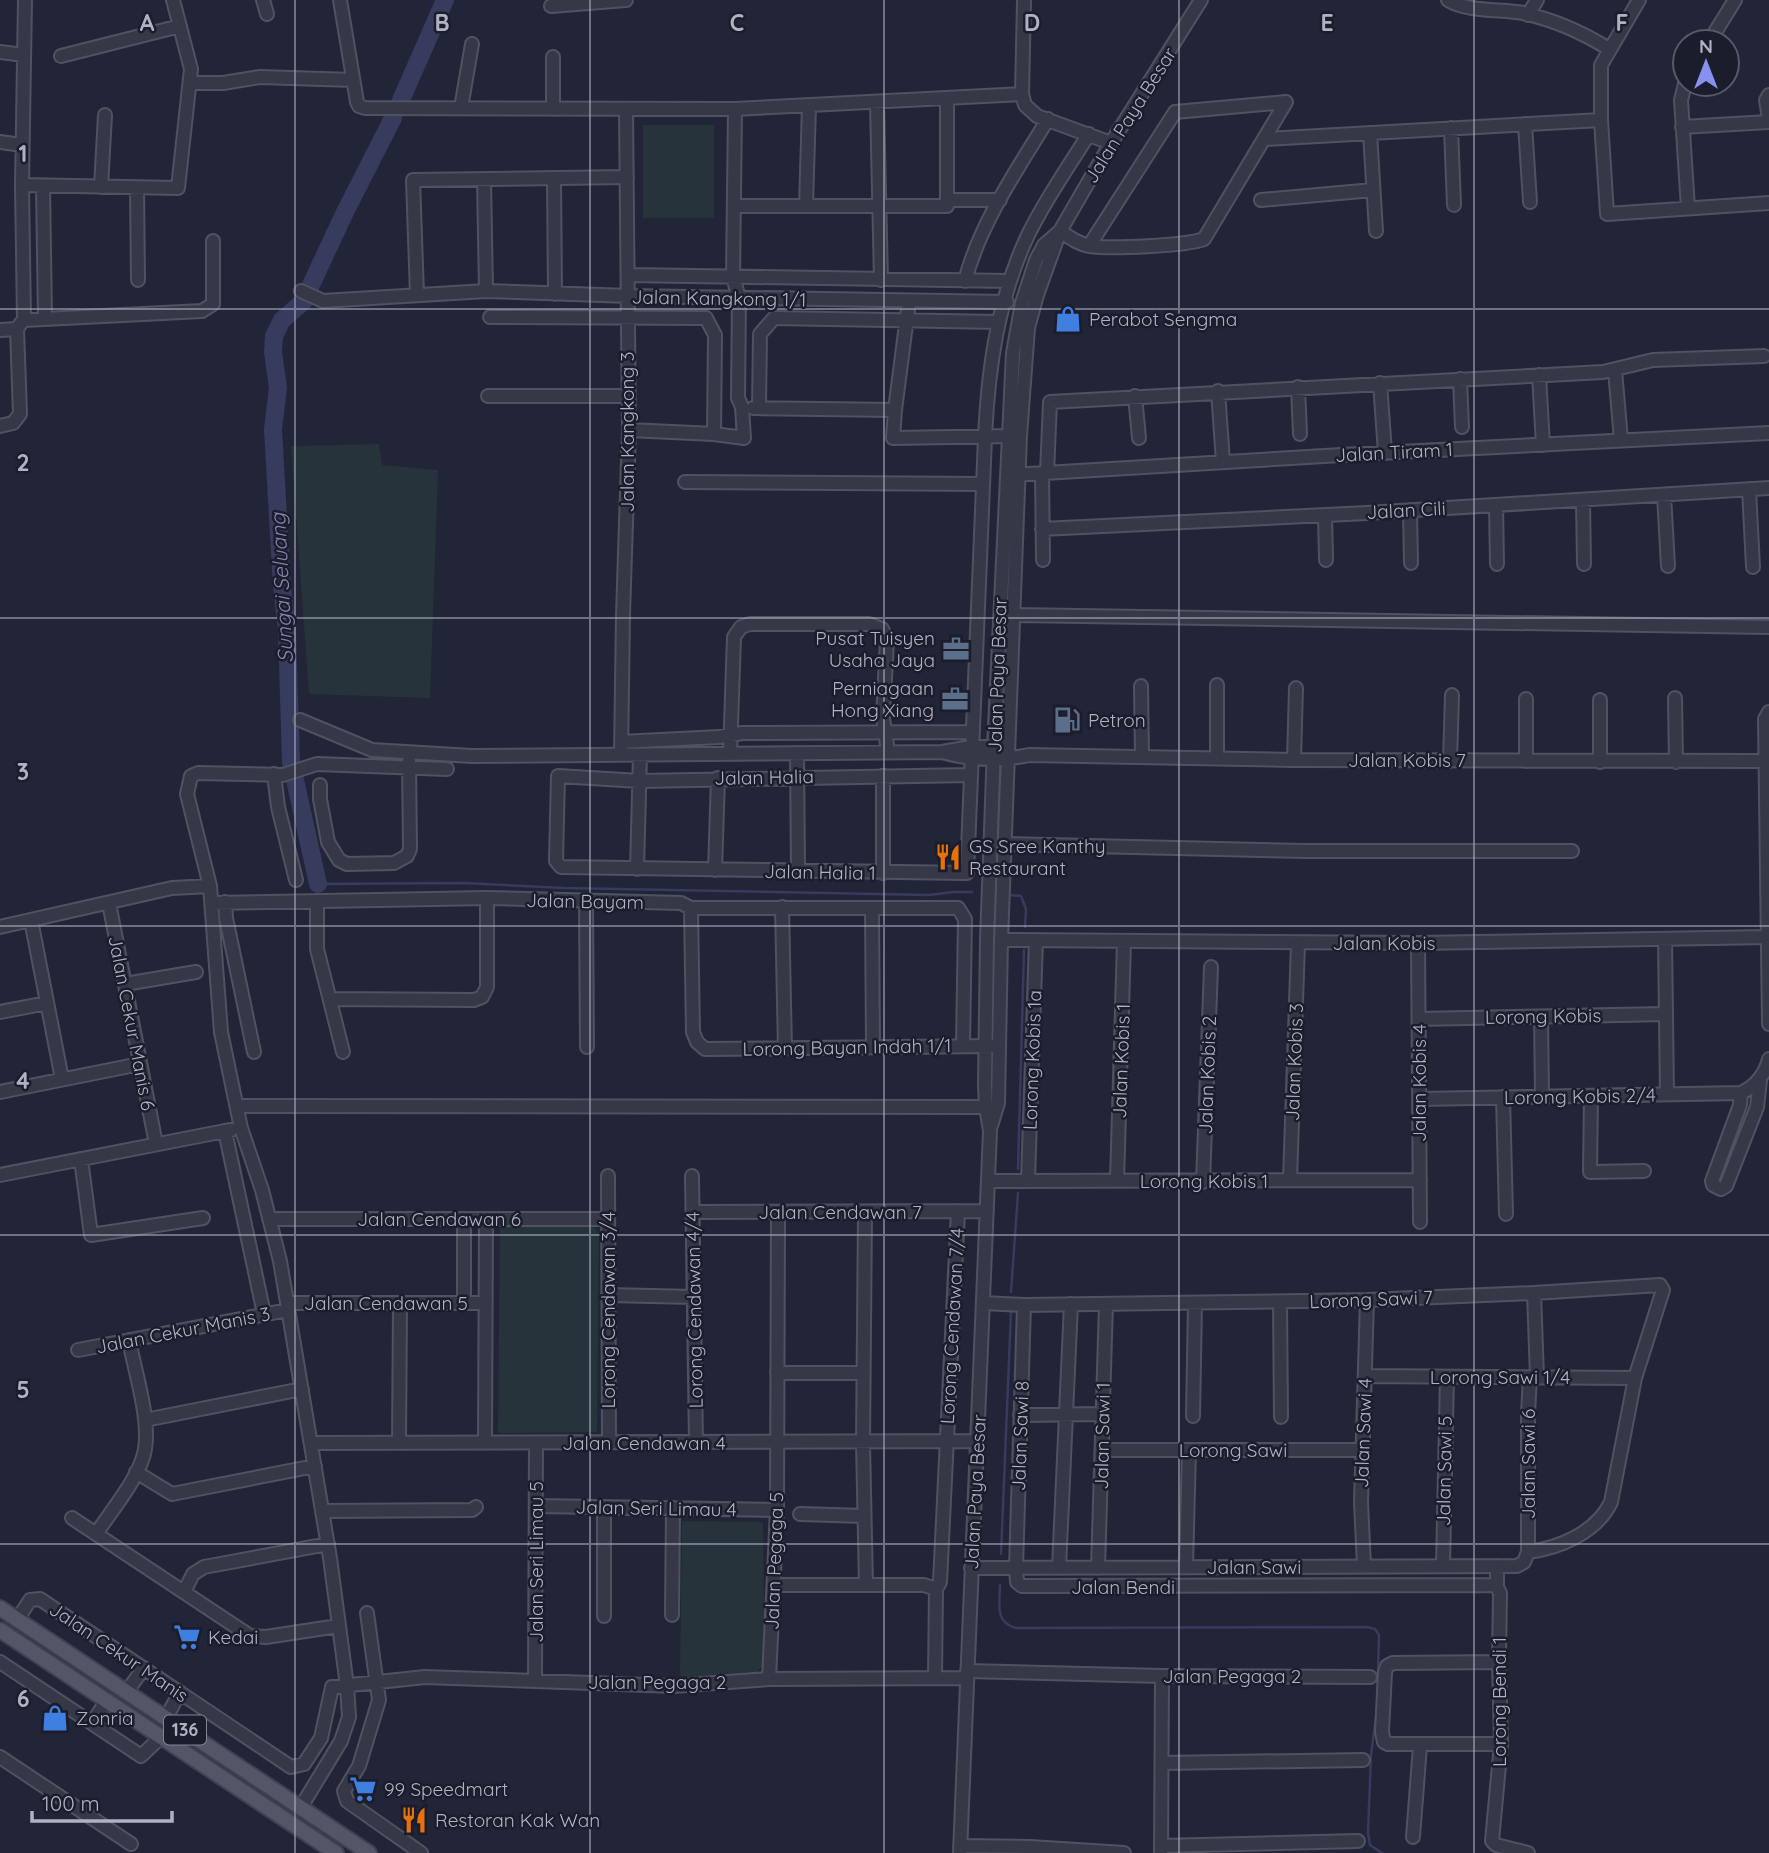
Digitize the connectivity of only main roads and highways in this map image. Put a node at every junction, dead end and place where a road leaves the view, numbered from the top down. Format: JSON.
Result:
{"nodes":[{"id":1,"x":0,"y":1608,"type":"edge"},
{"id":2,"x":0,"y":1630,"type":"edge"},
{"id":3,"x":336,"y":1853,"type":"edge"},
{"id":4,"x":369,"y":1853,"type":"edge"}],
"edges":[{"from":1,"to":4,"type":"main road","number":"136"},
{"from":2,"to":3,"type":"main road","number":"136"}]}
